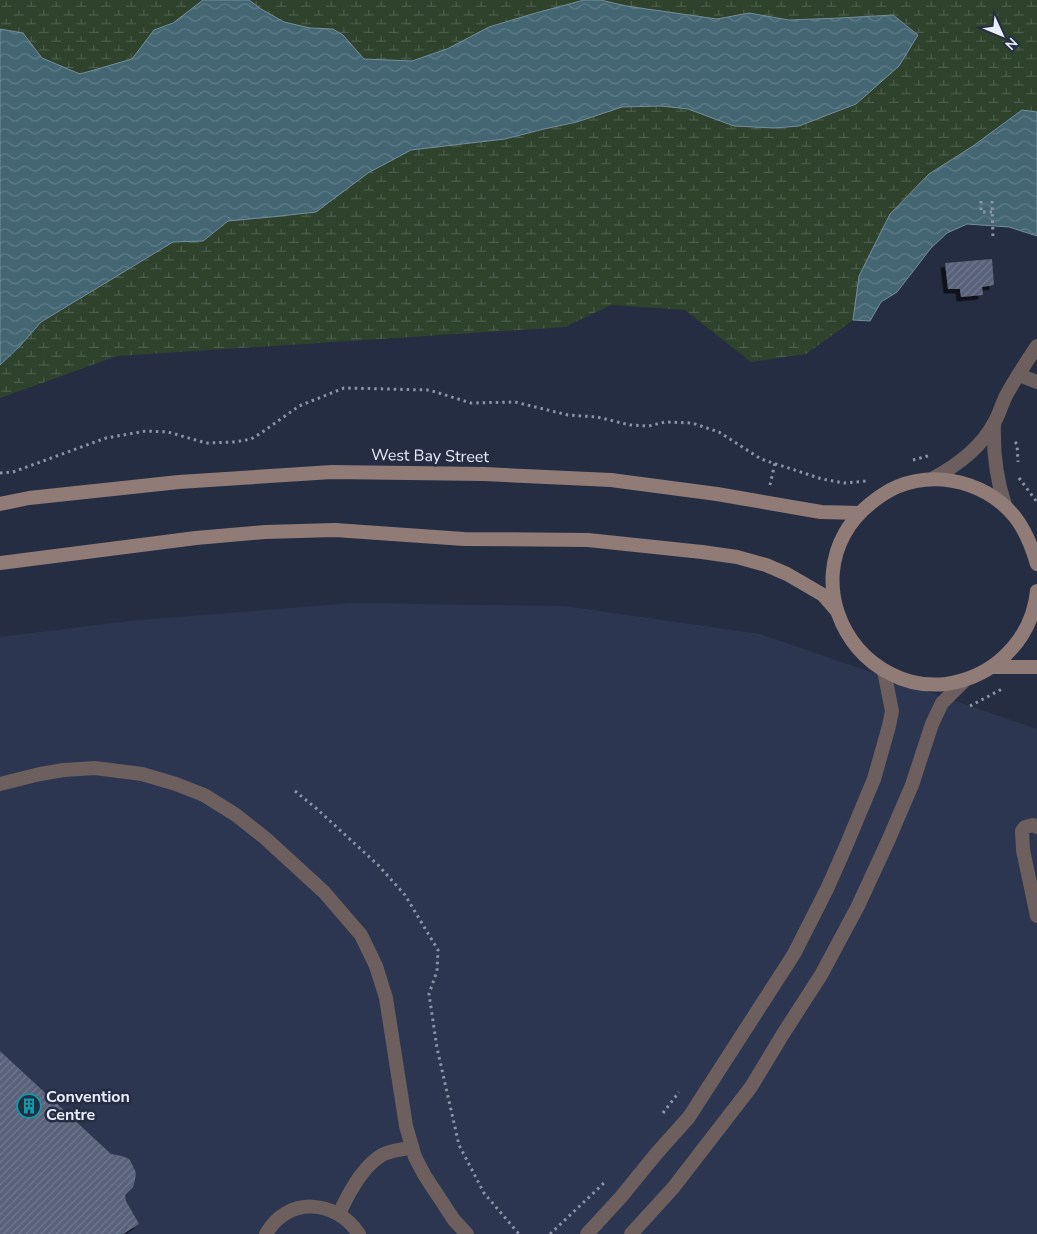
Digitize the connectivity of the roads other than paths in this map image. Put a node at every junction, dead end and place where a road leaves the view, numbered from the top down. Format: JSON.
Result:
{"nodes":[{"id":1,"x":1037,"y":346,"type":"edge"},
{"id":2,"x":1019,"y":375,"type":"junction"},
{"id":3,"x":1037,"y":382,"type":"edge"},
{"id":4,"x":994,"y":424,"type":"junction"},
{"id":5,"x":932,"y":479,"type":"junction"},
{"id":6,"x":0,"y":504,"type":"edge"},
{"id":7,"x":1004,"y":505,"type":"junction"},
{"id":8,"x":859,"y":513,"type":"junction"},
{"id":9,"x":0,"y":563,"type":"edge"},
{"id":10,"x":1037,"y":564,"type":"edge"},
{"id":11,"x":1037,"y":591,"type":"edge"},
{"id":12,"x":836,"y":610,"type":"junction"},
{"id":13,"x":992,"y":667,"type":"junction"},
{"id":14,"x":1037,"y":667,"type":"edge"},
{"id":15,"x":884,"y":671,"type":"junction"},
{"id":16,"x":965,"y":680,"type":"junction"},
{"id":17,"x":0,"y":784,"type":"edge"},
{"id":18,"x":1037,"y":827,"type":"edge"},
{"id":19,"x":1037,"y":916,"type":"edge"},
{"id":20,"x":412,"y":1147,"type":"junction"},
{"id":21,"x":339,"y":1214,"type":"junction"},
{"id":22,"x":266,"y":1234,"type":"edge"},
{"id":23,"x":358,"y":1234,"type":"edge"},
{"id":24,"x":466,"y":1234,"type":"edge"},
{"id":25,"x":587,"y":1234,"type":"edge"},
{"id":26,"x":630,"y":1234,"type":"edge"}],
"edges":[{"from":1,"to":2,"type":"street"},
{"from":2,"to":3,"type":"street"},
{"from":2,"to":4,"type":"street"},
{"from":4,"to":5,"type":"street"},
{"from":4,"to":7,"type":"street"},
{"from":5,"to":7,"type":"main road"},
{"from":5,"to":8,"type":"main road"},
{"from":6,"to":8,"type":"main road","name":"West Bay Street"},
{"from":7,"to":10,"type":"main road"},
{"from":8,"to":12,"type":"main road"},
{"from":9,"to":12,"type":"main road"},
{"from":11,"to":13,"type":"main road"},
{"from":12,"to":15,"type":"main road"},
{"from":13,"to":14,"type":"main road"},
{"from":13,"to":16,"type":"main road"},
{"from":15,"to":16,"type":"main road"},
{"from":15,"to":25,"type":"street"},
{"from":16,"to":26,"type":"street"},
{"from":17,"to":20,"type":"street"},
{"from":18,"to":19,"type":"street"},
{"from":20,"to":21,"type":"street"},
{"from":20,"to":24,"type":"street"},
{"from":21,"to":22,"type":"street"},
{"from":21,"to":23,"type":"street"}]}
